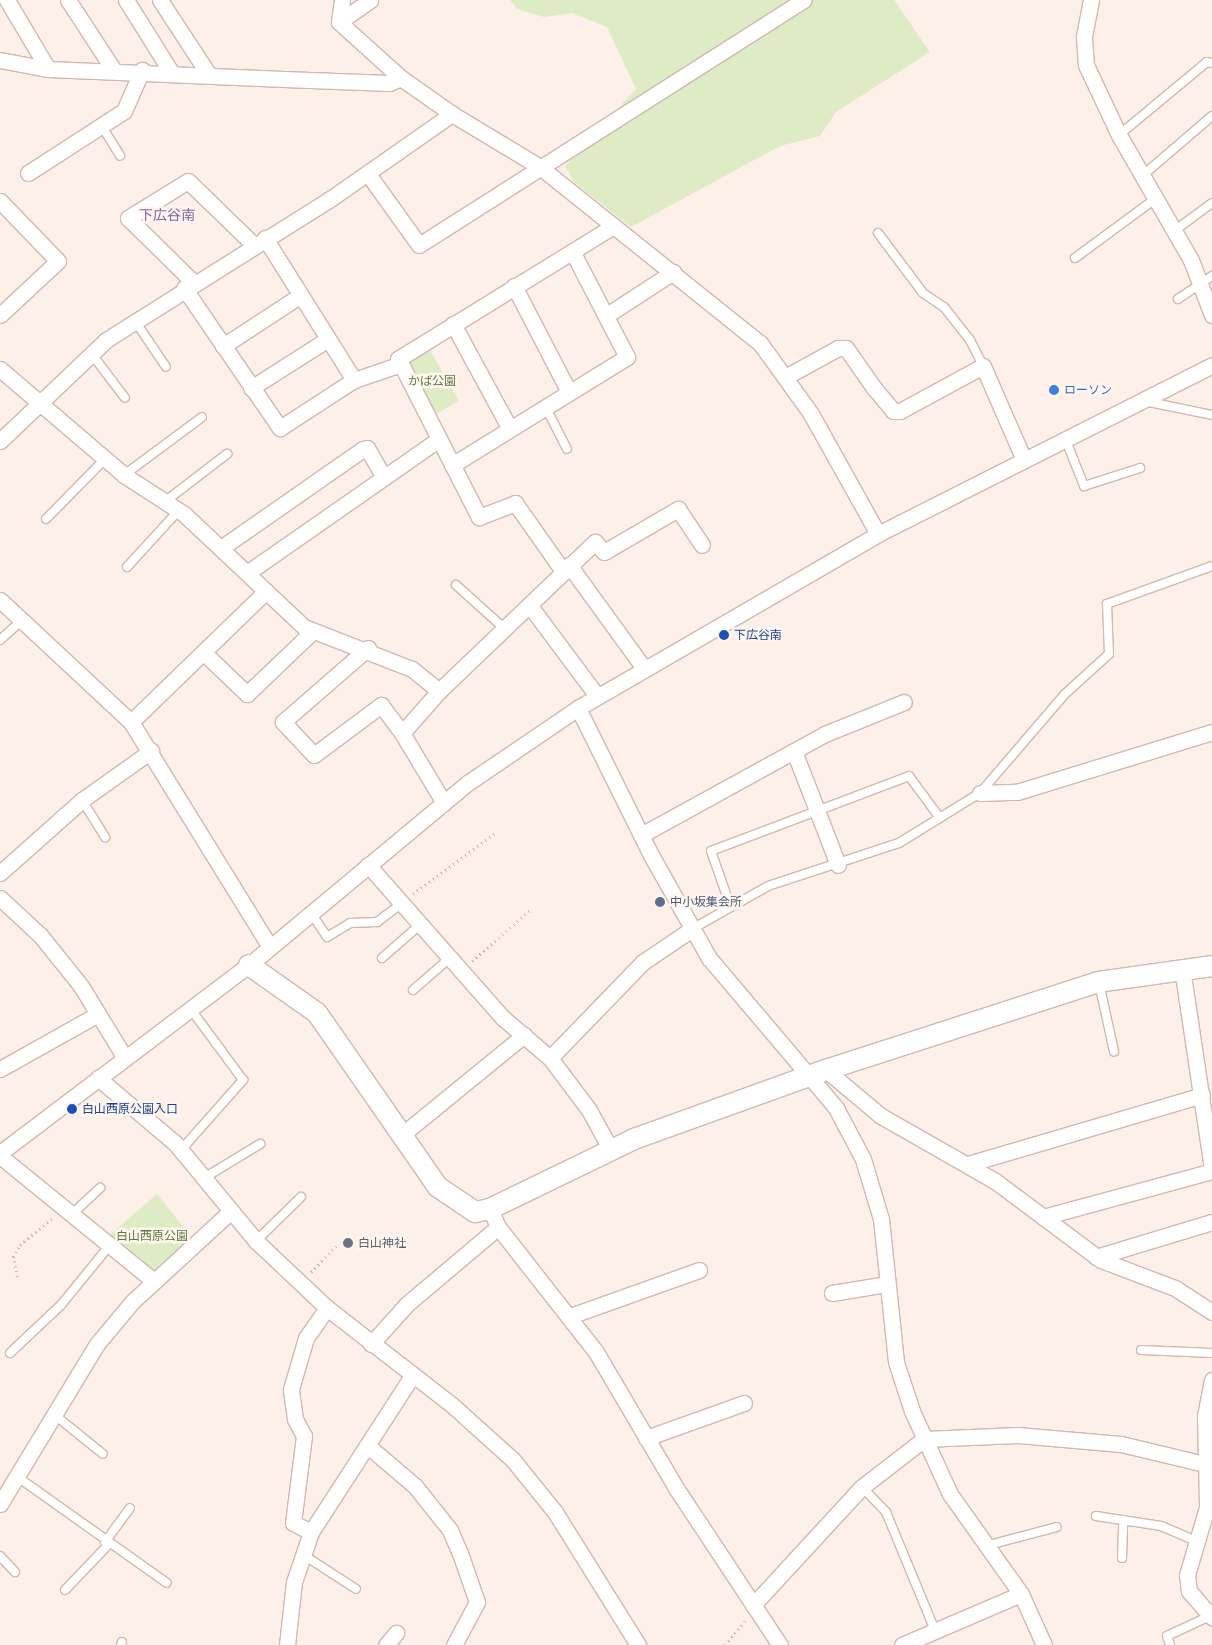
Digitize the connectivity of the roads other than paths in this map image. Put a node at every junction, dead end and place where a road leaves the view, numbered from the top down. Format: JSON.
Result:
{"nodes":[{"id":1,"x":7,"y":0,"type":"edge"},
{"id":2,"x":68,"y":0,"type":"edge"},
{"id":3,"x":126,"y":0,"type":"edge"},
{"id":4,"x":160,"y":0,"type":"edge"},
{"id":5,"x":342,"y":0,"type":"edge"},
{"id":6,"x":370,"y":0,"type":"edge"},
{"id":7,"x":804,"y":0,"type":"edge"},
{"id":8,"x":1091,"y":0,"type":"edge"},
{"id":9,"x":339,"y":22,"type":"junction"},
{"id":10,"x":0,"y":60,"type":"edge"},
{"id":11,"x":1212,"y":63,"type":"edge"},
{"id":12,"x":48,"y":69,"type":"junction"},
{"id":13,"x":112,"y":69,"type":"junction"},
{"id":14,"x":142,"y":70,"type":"junction"},
{"id":15,"x":171,"y":72,"type":"junction"},
{"id":16,"x":209,"y":75,"type":"junction"},
{"id":17,"x":401,"y":78,"type":"junction"},
{"id":18,"x":452,"y":114,"type":"junction"},
{"id":19,"x":1212,"y":116,"type":"edge"},
{"id":20,"x":101,"y":125,"type":"junction"},
{"id":21,"x":1118,"y":135,"type":"junction"},
{"id":22,"x":120,"y":156,"type":"dead end"},
{"id":23,"x":540,"y":167,"type":"junction"},
{"id":24,"x":28,"y":173,"type":"dead end"},
{"id":25,"x":368,"y":174,"type":"junction"},
{"id":26,"x":1142,"y":176,"type":"junction"},
{"id":27,"x":1155,"y":199,"type":"junction"},
{"id":28,"x":0,"y":201,"type":"edge"},
{"id":29,"x":1212,"y":203,"type":"edge"},
{"id":30,"x":613,"y":226,"type":"junction"},
{"id":31,"x":1174,"y":231,"type":"junction"},
{"id":32,"x":878,"y":233,"type":"dead end"},
{"id":33,"x":259,"y":242,"type":"junction"},
{"id":34,"x":572,"y":251,"type":"junction"},
{"id":35,"x":1075,"y":258,"type":"dead end"},
{"id":36,"x":673,"y":272,"type":"junction"},
{"id":37,"x":1206,"y":280,"type":"edge"},
{"id":38,"x":188,"y":285,"type":"junction"},
{"id":39,"x":514,"y":286,"type":"junction"},
{"id":40,"x":301,"y":295,"type":"junction"},
{"id":41,"x":1178,"y":299,"type":"dead end"},
{"id":42,"x":0,"y":315,"type":"edge"},
{"id":43,"x":607,"y":315,"type":"junction"},
{"id":44,"x":1212,"y":315,"type":"edge"},
{"id":45,"x":134,"y":321,"type":"junction"},
{"id":46,"x":454,"y":324,"type":"junction"},
{"id":47,"x":328,"y":339,"type":"junction"},
{"id":48,"x":223,"y":346,"type":"junction"},
{"id":49,"x":91,"y":352,"type":"junction"},
{"id":50,"x":401,"y":364,"type":"junction"},
{"id":51,"x":1212,"y":365,"type":"edge"},
{"id":52,"x":983,"y":366,"type":"junction"},
{"id":53,"x":166,"y":367,"type":"dead end"},
{"id":54,"x":0,"y":368,"type":"edge"},
{"id":55,"x":787,"y":376,"type":"junction"},
{"id":56,"x":354,"y":380,"type":"junction"},
{"id":57,"x":251,"y":388,"type":"junction"},
{"id":58,"x":569,"y":392,"type":"junction"},
{"id":59,"x":125,"y":398,"type":"dead end"},
{"id":60,"x":1139,"y":400,"type":"junction"},
{"id":61,"x":38,"y":403,"type":"junction"},
{"id":62,"x":545,"y":406,"type":"junction"},
{"id":63,"x":1212,"y":415,"type":"edge"},
{"id":64,"x":202,"y":417,"type":"dead end"},
{"id":65,"x":510,"y":428,"type":"junction"},
{"id":66,"x":1065,"y":438,"type":"junction"},
{"id":67,"x":439,"y":439,"type":"junction"},
{"id":68,"x":0,"y":441,"type":"edge"},
{"id":69,"x":567,"y":449,"type":"dead end"},
{"id":70,"x":228,"y":454,"type":"dead end"},
{"id":71,"x":105,"y":459,"type":"junction"},
{"id":72,"x":1024,"y":460,"type":"junction"},
{"id":73,"x":452,"y":466,"type":"junction"},
{"id":74,"x":1140,"y":468,"type":"dead end"},
{"id":75,"x":124,"y":475,"type":"junction"},
{"id":76,"x":384,"y":477,"type":"junction"},
{"id":77,"x":167,"y":500,"type":"junction"},
{"id":78,"x":179,"y":510,"type":"junction"},
{"id":79,"x":46,"y":518,"type":"dead end"},
{"id":80,"x":878,"y":534,"type":"junction"},
{"id":81,"x":702,"y":545,"type":"dead end"},
{"id":82,"x":220,"y":548,"type":"junction"},
{"id":83,"x":1212,"y":566,"type":"edge"},
{"id":84,"x":127,"y":567,"type":"dead end"},
{"id":85,"x":566,"y":568,"type":"junction"},
{"id":86,"x":247,"y":573,"type":"junction"},
{"id":87,"x":456,"y":585,"type":"dead end"},
{"id":88,"x":266,"y":591,"type":"junction"},
{"id":89,"x":0,"y":600,"type":"edge"},
{"id":90,"x":530,"y":606,"type":"junction"},
{"id":91,"x":21,"y":621,"type":"junction"},
{"id":92,"x":504,"y":628,"type":"junction"},
{"id":93,"x":313,"y":631,"type":"junction"},
{"id":94,"x":0,"y":640,"type":"edge"},
{"id":95,"x":368,"y":648,"type":"junction"},
{"id":96,"x":203,"y":652,"type":"junction"},
{"id":97,"x":643,"y":667,"type":"junction"},
{"id":98,"x":439,"y":691,"type":"junction"},
{"id":99,"x":597,"y":696,"type":"junction"},
{"id":100,"x":904,"y":702,"type":"dead end"},
{"id":101,"x":578,"y":708,"type":"junction"},
{"id":102,"x":131,"y":722,"type":"junction"},
{"id":103,"x":1212,"y":732,"type":"edge"},
{"id":104,"x":402,"y":734,"type":"junction"},
{"id":105,"x":151,"y":751,"type":"junction"},
{"id":106,"x":794,"y":751,"type":"junction"},
{"id":107,"x":980,"y":793,"type":"junction"},
{"id":108,"x":82,"y":800,"type":"junction"},
{"id":109,"x":444,"y":803,"type":"junction"},
{"id":110,"x":816,"y":808,"type":"junction"},
{"id":111,"x":940,"y":818,"type":"junction"},
{"id":112,"x":641,"y":835,"type":"junction"},
{"id":113,"x":105,"y":837,"type":"dead end"},
{"id":114,"x":368,"y":865,"type":"junction"},
{"id":115,"x":838,"y":865,"type":"junction"},
{"id":116,"x":0,"y":873,"type":"edge"},
{"id":117,"x":0,"y":898,"type":"edge"},
{"id":118,"x":402,"y":902,"type":"junction"},
{"id":119,"x":730,"y":905,"type":"junction"},
{"id":120,"x":311,"y":913,"type":"junction"},
{"id":121,"x":421,"y":924,"type":"junction"},
{"id":122,"x":692,"y":929,"type":"junction"},
{"id":123,"x":270,"y":947,"type":"junction"},
{"id":124,"x":451,"y":957,"type":"junction"},
{"id":125,"x":382,"y":958,"type":"dead end"},
{"id":126,"x":249,"y":965,"type":"junction"},
{"id":127,"x":1212,"y":966,"type":"edge"},
{"id":128,"x":1182,"y":968,"type":"junction"},
{"id":129,"x":1098,"y":982,"type":"junction"},
{"id":130,"x":413,"y":990,"type":"dead end"},
{"id":131,"x":190,"y":1008,"type":"junction"},
{"id":132,"x":98,"y":1014,"type":"junction"},
{"id":133,"x":524,"y":1036,"type":"junction"},
{"id":134,"x":1114,"y":1051,"type":"dead end"},
{"id":135,"x":124,"y":1058,"type":"junction"},
{"id":136,"x":550,"y":1058,"type":"junction"},
{"id":137,"x":0,"y":1070,"type":"edge"},
{"id":138,"x":818,"y":1073,"type":"junction"},
{"id":139,"x":98,"y":1078,"type":"junction"},
{"id":140,"x":1202,"y":1095,"type":"junction"},
{"id":141,"x":404,"y":1133,"type":"junction"},
{"id":142,"x":260,"y":1144,"type":"dead end"},
{"id":143,"x":1,"y":1150,"type":"edge"},
{"id":144,"x":181,"y":1150,"type":"junction"},
{"id":145,"x":611,"y":1150,"type":"junction"},
{"id":146,"x":968,"y":1164,"type":"junction"},
{"id":147,"x":1212,"y":1169,"type":"edge"},
{"id":148,"x":204,"y":1178,"type":"junction"},
{"id":149,"x":100,"y":1188,"type":"dead end"},
{"id":150,"x":301,"y":1197,"type":"dead end"},
{"id":151,"x":231,"y":1211,"type":"junction"},
{"id":152,"x":67,"y":1212,"type":"junction"},
{"id":153,"x":1043,"y":1217,"type":"junction"},
{"id":154,"x":494,"y":1218,"type":"junction"},
{"id":155,"x":1212,"y":1222,"type":"edge"},
{"id":156,"x":256,"y":1241,"type":"junction"},
{"id":157,"x":110,"y":1245,"type":"junction"},
{"id":158,"x":1096,"y":1257,"type":"junction"},
{"id":159,"x":699,"y":1270,"type":"dead end"},
{"id":160,"x":154,"y":1281,"type":"junction"},
{"id":161,"x":887,"y":1284,"type":"junction"},
{"id":162,"x":832,"y":1293,"type":"dead end"},
{"id":163,"x":328,"y":1308,"type":"junction"},
{"id":164,"x":1212,"y":1312,"type":"edge"},
{"id":165,"x":570,"y":1316,"type":"junction"},
{"id":166,"x":371,"y":1344,"type":"junction"},
{"id":167,"x":1141,"y":1350,"type":"dead end"},
{"id":168,"x":10,"y":1353,"type":"dead end"},
{"id":169,"x":1212,"y":1353,"type":"edge"},
{"id":170,"x":412,"y":1376,"type":"junction"},
{"id":171,"x":1212,"y":1380,"type":"edge"},
{"id":172,"x":744,"y":1403,"type":"dead end"},
{"id":173,"x":56,"y":1416,"type":"junction"},
{"id":174,"x":1208,"y":1417,"type":"edge"},
{"id":175,"x":646,"y":1438,"type":"junction"},
{"id":176,"x":924,"y":1439,"type":"junction"},
{"id":177,"x":368,"y":1446,"type":"junction"},
{"id":178,"x":103,"y":1454,"type":"dead end"},
{"id":179,"x":1205,"y":1464,"type":"junction"},
{"id":180,"x":19,"y":1478,"type":"junction"},
{"id":181,"x":862,"y":1487,"type":"junction"},
{"id":182,"x":0,"y":1504,"type":"edge"},
{"id":183,"x":130,"y":1508,"type":"dead end"},
{"id":184,"x":1096,"y":1516,"type":"dead end"},
{"id":185,"x":1123,"y":1520,"type":"junction"},
{"id":186,"x":1057,"y":1527,"type":"dead end"},
{"id":187,"x":310,"y":1532,"type":"junction"},
{"id":188,"x":1197,"y":1541,"type":"junction"},
{"id":189,"x":107,"y":1543,"type":"junction"},
{"id":190,"x":985,"y":1546,"type":"junction"},
{"id":191,"x":302,"y":1554,"type":"junction"},
{"id":192,"x":0,"y":1556,"type":"edge"},
{"id":193,"x":1122,"y":1558,"type":"dead end"},
{"id":194,"x":15,"y":1572,"type":"dead end"},
{"id":195,"x":167,"y":1584,"type":"dead end"},
{"id":196,"x":356,"y":1589,"type":"dead end"},
{"id":197,"x":65,"y":1590,"type":"dead end"},
{"id":198,"x":1021,"y":1594,"type":"junction"},
{"id":199,"x":753,"y":1605,"type":"junction"},
{"id":200,"x":1211,"y":1616,"type":"edge"},
{"id":201,"x":934,"y":1628,"type":"junction"},
{"id":202,"x":396,"y":1633,"type":"dead end"},
{"id":203,"x":287,"y":1645,"type":"edge"},
{"id":204,"x":386,"y":1645,"type":"edge"},
{"id":205,"x":454,"y":1645,"type":"edge"},
{"id":206,"x":638,"y":1645,"type":"edge"},
{"id":207,"x":780,"y":1645,"type":"edge"},
{"id":208,"x":902,"y":1645,"type":"edge"},
{"id":209,"x":1044,"y":1645,"type":"edge"},
{"id":210,"x":1170,"y":1645,"type":"edge"}],
"edges":[{"from":1,"to":12,"type":"street"},
{"from":2,"to":13,"type":"street"},
{"from":3,"to":15,"type":"street"},
{"from":4,"to":16,"type":"street"},
{"from":5,"to":9,"type":"street"},
{"from":6,"to":9,"type":"street"},
{"from":7,"to":23,"type":"street"},
{"from":8,"to":21,"type":"street"},
{"from":9,"to":17,"type":"street"},
{"from":10,"to":12,"type":"street"},
{"from":11,"to":21,"type":"lane"},
{"from":12,"to":13,"type":"street"},
{"from":13,"to":14,"type":"street"},
{"from":14,"to":15,"type":"street"},
{"from":14,"to":20,"type":"street"},
{"from":15,"to":16,"type":"street"},
{"from":16,"to":17,"type":"street"},
{"from":17,"to":18,"type":"street"},
{"from":18,"to":23,"type":"street"},
{"from":18,"to":25,"type":"street"},
{"from":19,"to":26,"type":"lane"},
{"from":20,"to":22,"type":"lane"},
{"from":20,"to":24,"type":"street"},
{"from":21,"to":26,"type":"street"},
{"from":23,"to":25,"type":"street"},
{"from":23,"to":30,"type":"street"},
{"from":25,"to":33,"type":"street"},
{"from":26,"to":27,"type":"street"},
{"from":27,"to":31,"type":"street"},
{"from":27,"to":35,"type":"lane"},
{"from":28,"to":42,"type":"street"},
{"from":29,"to":31,"type":"lane"},
{"from":30,"to":34,"type":"street"},
{"from":30,"to":36,"type":"street"},
{"from":31,"to":37,"type":"street"},
{"from":32,"to":52,"type":"lane"},
{"from":33,"to":38,"type":"street"},
{"from":33,"to":38,"type":"street"},
{"from":33,"to":40,"type":"street"},
{"from":34,"to":39,"type":"street"},
{"from":34,"to":43,"type":"street"},
{"from":36,"to":43,"type":"street"},
{"from":36,"to":55,"type":"street"},
{"from":37,"to":41,"type":"lane"},
{"from":37,"to":44,"type":"street"},
{"from":38,"to":45,"type":"street"},
{"from":38,"to":48,"type":"street"},
{"from":39,"to":46,"type":"street"},
{"from":39,"to":58,"type":"street"},
{"from":40,"to":47,"type":"street"},
{"from":40,"to":48,"type":"street"},
{"from":43,"to":58,"type":"street"},
{"from":45,"to":49,"type":"street"},
{"from":45,"to":53,"type":"lane"},
{"from":46,"to":50,"type":"street"},
{"from":46,"to":65,"type":"street"},
{"from":47,"to":56,"type":"street"},
{"from":47,"to":57,"type":"street"},
{"from":48,"to":57,"type":"street"},
{"from":49,"to":59,"type":"lane"},
{"from":49,"to":61,"type":"street"},
{"from":50,"to":56,"type":"street"},
{"from":50,"to":67,"type":"street"},
{"from":51,"to":60,"type":"street"},
{"from":52,"to":55,"type":"street"},
{"from":52,"to":72,"type":"street"},
{"from":54,"to":61,"type":"street"},
{"from":55,"to":80,"type":"street"},
{"from":56,"to":57,"type":"street"},
{"from":58,"to":62,"type":"street"},
{"from":60,"to":63,"type":"lane"},
{"from":60,"to":66,"type":"street"},
{"from":61,"to":68,"type":"street"},
{"from":61,"to":71,"type":"street"},
{"from":62,"to":65,"type":"street"},
{"from":62,"to":69,"type":"lane"},
{"from":64,"to":75,"type":"lane"},
{"from":65,"to":73,"type":"street"},
{"from":66,"to":72,"type":"street"},
{"from":66,"to":74,"type":"lane"},
{"from":67,"to":73,"type":"street"},
{"from":67,"to":76,"type":"street"},
{"from":70,"to":77,"type":"lane"},
{"from":71,"to":75,"type":"street"},
{"from":71,"to":79,"type":"lane"},
{"from":72,"to":80,"type":"street"},
{"from":73,"to":85,"type":"street"},
{"from":75,"to":77,"type":"street"},
{"from":76,"to":82,"type":"street"},
{"from":76,"to":86,"type":"street"},
{"from":77,"to":78,"type":"street"},
{"from":78,"to":82,"type":"street"},
{"from":78,"to":84,"type":"lane"},
{"from":80,"to":97,"type":"street"},
{"from":81,"to":85,"type":"street"},
{"from":82,"to":86,"type":"street"},
{"from":83,"to":107,"type":"lane"},
{"from":85,"to":90,"type":"street"},
{"from":85,"to":97,"type":"street"},
{"from":86,"to":88,"type":"street"},
{"from":87,"to":92,"type":"lane"},
{"from":88,"to":93,"type":"street"},
{"from":88,"to":96,"type":"street"},
{"from":89,"to":91,"type":"street"},
{"from":90,"to":92,"type":"street"},
{"from":90,"to":99,"type":"street"},
{"from":91,"to":94,"type":"lane"},
{"from":91,"to":102,"type":"street"},
{"from":92,"to":98,"type":"street"},
{"from":93,"to":95,"type":"street"},
{"from":93,"to":96,"type":"street"},
{"from":95,"to":98,"type":"street"},
{"from":95,"to":104,"type":"street"},
{"from":96,"to":102,"type":"street"},
{"from":97,"to":99,"type":"street"},
{"from":98,"to":104,"type":"street"},
{"from":99,"to":101,"type":"street"},
{"from":100,"to":106,"type":"street"},
{"from":101,"to":109,"type":"street"},
{"from":101,"to":112,"type":"street"},
{"from":102,"to":105,"type":"street"},
{"from":103,"to":107,"type":"street"},
{"from":104,"to":109,"type":"street"},
{"from":105,"to":108,"type":"street"},
{"from":105,"to":123,"type":"street"},
{"from":106,"to":110,"type":"street"},
{"from":106,"to":112,"type":"street"},
{"from":107,"to":111,"type":"lane"},
{"from":108,"to":113,"type":"lane"},
{"from":108,"to":116,"type":"street"},
{"from":109,"to":114,"type":"street"},
{"from":110,"to":111,"type":"lane"},
{"from":110,"to":115,"type":"street"},
{"from":110,"to":119,"type":"lane"},
{"from":111,"to":115,"type":"lane"},
{"from":112,"to":122,"type":"street"},
{"from":114,"to":118,"type":"street"},
{"from":114,"to":120,"type":"street"},
{"from":115,"to":119,"type":"lane"},
{"from":117,"to":132,"type":"street"},
{"from":118,"to":120,"type":"lane"},
{"from":118,"to":121,"type":"street"},
{"from":119,"to":122,"type":"lane"},
{"from":120,"to":123,"type":"street"},
{"from":121,"to":124,"type":"street"},
{"from":121,"to":125,"type":"lane"},
{"from":122,"to":136,"type":"street"},
{"from":122,"to":138,"type":"street"},
{"from":123,"to":126,"type":"street"},
{"from":124,"to":130,"type":"lane"},
{"from":124,"to":133,"type":"street"},
{"from":126,"to":131,"type":"street"},
{"from":126,"to":141,"type":"street"},
{"from":127,"to":128,"type":"street"},
{"from":128,"to":129,"type":"street"},
{"from":128,"to":140,"type":"street"},
{"from":129,"to":134,"type":"lane"},
{"from":129,"to":138,"type":"street"},
{"from":131,"to":135,"type":"street"},
{"from":131,"to":144,"type":"lane"},
{"from":132,"to":135,"type":"street"},
{"from":132,"to":137,"type":"street"},
{"from":133,"to":136,"type":"street"},
{"from":133,"to":141,"type":"street"},
{"from":135,"to":139,"type":"street"},
{"from":136,"to":145,"type":"street"},
{"from":138,"to":145,"type":"street"},
{"from":138,"to":146,"type":"street"},
{"from":138,"to":161,"type":"street"},
{"from":139,"to":143,"type":"street"},
{"from":139,"to":144,"type":"street"},
{"from":140,"to":146,"type":"street"},
{"from":140,"to":147,"type":"street"},
{"from":141,"to":154,"type":"street"},
{"from":142,"to":148,"type":"lane"},
{"from":143,"to":152,"type":"street"},
{"from":144,"to":148,"type":"street"},
{"from":145,"to":154,"type":"street"},
{"from":146,"to":153,"type":"street"},
{"from":147,"to":153,"type":"street"},
{"from":148,"to":151,"type":"street"},
{"from":149,"to":152,"type":"lane"},
{"from":150,"to":156,"type":"lane"},
{"from":151,"to":156,"type":"street"},
{"from":151,"to":160,"type":"street"},
{"from":152,"to":157,"type":"street"},
{"from":153,"to":158,"type":"street"},
{"from":154,"to":165,"type":"street"},
{"from":154,"to":166,"type":"street"},
{"from":155,"to":158,"type":"street"},
{"from":156,"to":163,"type":"street"},
{"from":157,"to":160,"type":"street"},
{"from":157,"to":168,"type":"lane"},
{"from":158,"to":164,"type":"street"},
{"from":159,"to":165,"type":"street"},
{"from":160,"to":173,"type":"street"},
{"from":161,"to":162,"type":"street"},
{"from":161,"to":176,"type":"street"},
{"from":163,"to":166,"type":"street"},
{"from":163,"to":187,"type":"street"},
{"from":165,"to":175,"type":"street"},
{"from":166,"to":170,"type":"street"},
{"from":167,"to":169,"type":"lane"},
{"from":170,"to":177,"type":"street"},
{"from":170,"to":206,"type":"street"},
{"from":171,"to":174,"type":"street"},
{"from":172,"to":175,"type":"street"},
{"from":173,"to":178,"type":"lane"},
{"from":173,"to":180,"type":"street"},
{"from":174,"to":179,"type":"street"},
{"from":175,"to":199,"type":"street"},
{"from":176,"to":179,"type":"street"},
{"from":176,"to":181,"type":"street"},
{"from":176,"to":190,"type":"street"},
{"from":177,"to":187,"type":"street"},
{"from":177,"to":205,"type":"street"},
{"from":179,"to":188,"type":"street"},
{"from":180,"to":182,"type":"street"},
{"from":180,"to":189,"type":"lane"},
{"from":181,"to":199,"type":"street"},
{"from":181,"to":201,"type":"lane"},
{"from":183,"to":189,"type":"lane"},
{"from":184,"to":185,"type":"lane"},
{"from":185,"to":188,"type":"lane"},
{"from":185,"to":193,"type":"lane"},
{"from":186,"to":190,"type":"lane"},
{"from":187,"to":191,"type":"street"},
{"from":188,"to":200,"type":"street"},
{"from":189,"to":195,"type":"lane"},
{"from":189,"to":197,"type":"lane"},
{"from":190,"to":198,"type":"street"},
{"from":191,"to":196,"type":"lane"},
{"from":191,"to":203,"type":"street"},
{"from":192,"to":194,"type":"lane"},
{"from":198,"to":201,"type":"street"},
{"from":198,"to":209,"type":"street"},
{"from":199,"to":207,"type":"street"},
{"from":200,"to":210,"type":"lane"},
{"from":201,"to":208,"type":"street"},
{"from":202,"to":204,"type":"street"}]}
